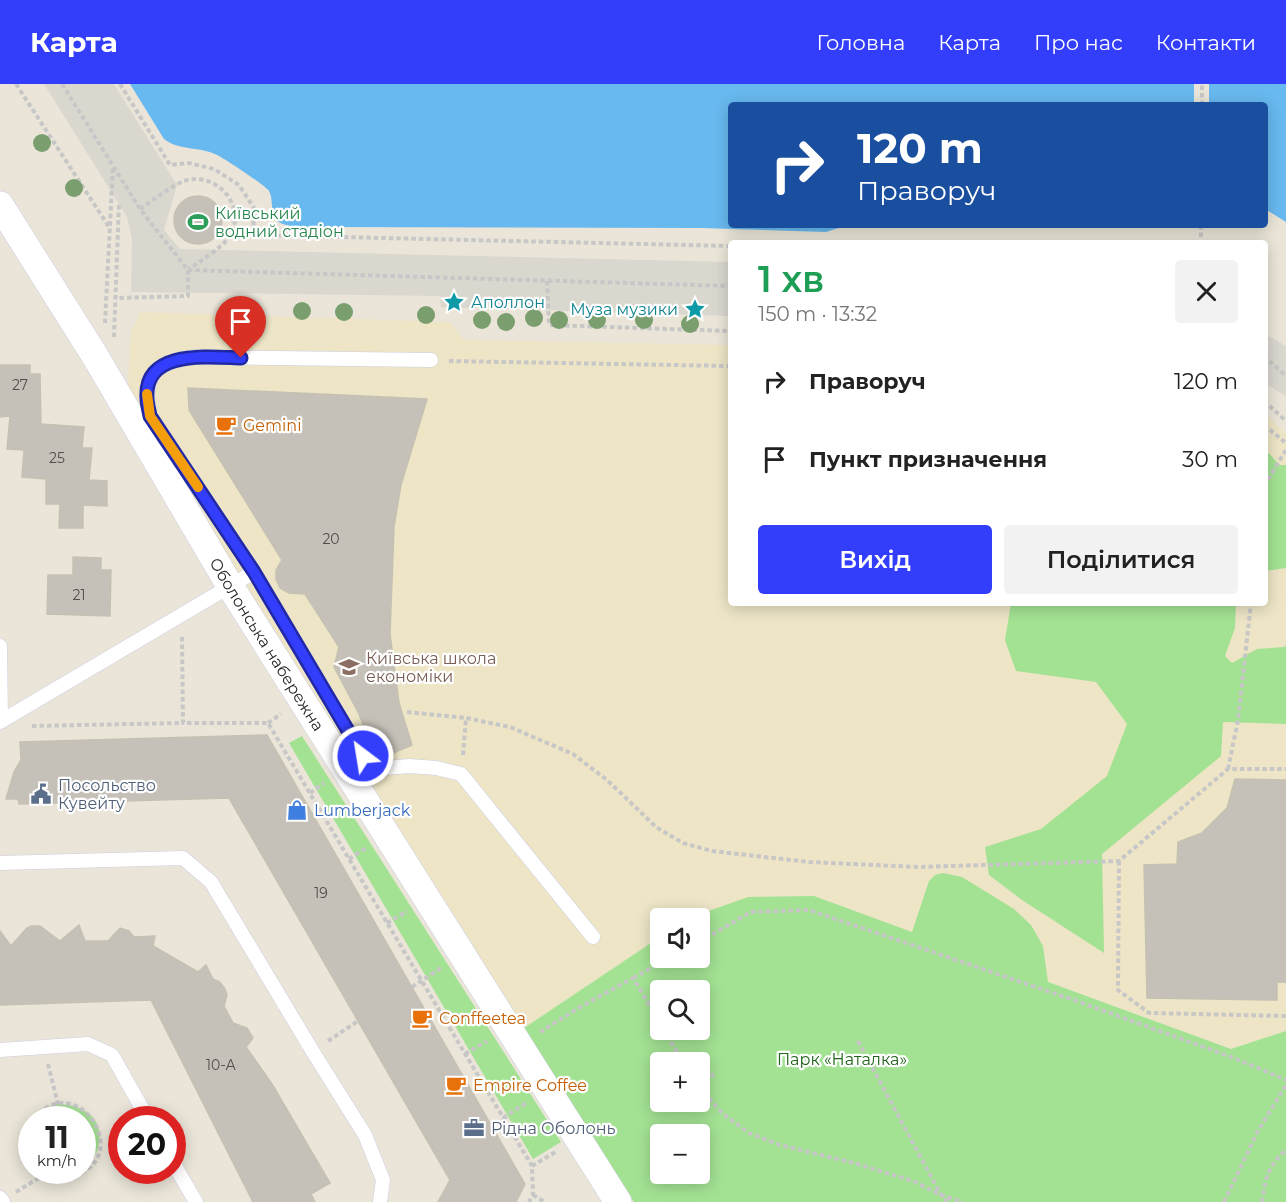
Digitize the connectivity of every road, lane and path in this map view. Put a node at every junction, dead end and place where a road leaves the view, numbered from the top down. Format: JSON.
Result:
{"nodes":[{"id":1,"x":16,"y":84,"type":"edge"},
{"id":2,"x":62,"y":84,"type":"edge"},
{"id":3,"x":120,"y":84,"type":"edge"},
{"id":4,"x":1202,"y":84,"type":"edge"},
{"id":5,"x":1202,"y":102,"type":"edge"},
{"id":6,"x":113,"y":165,"type":"junction"},
{"id":7,"x":119,"y":203,"type":"dead end"},
{"id":8,"x":0,"y":205,"type":"edge"},
{"id":9,"x":140,"y":208,"type":"junction"},
{"id":10,"x":109,"y":228,"type":"junction"},
{"id":11,"x":728,"y":246,"type":"edge"},
{"id":12,"x":188,"y":270,"type":"junction"},
{"id":13,"x":547,"y":280,"type":"junction"},
{"id":14,"x":728,"y":286,"type":"edge"},
{"id":15,"x":116,"y":298,"type":"junction"},
{"id":16,"x":105,"y":328,"type":"dead end"},
{"id":17,"x":728,"y":331,"type":"edge"},
{"id":18,"x":114,"y":343,"type":"dead end"},
{"id":19,"x":431,"y":360,"type":"joint"},
{"id":20,"x":1268,"y":360,"type":"edge"},
{"id":21,"x":728,"y":366,"type":"edge"},
{"id":22,"x":1286,"y":376,"type":"edge"},
{"id":23,"x":1268,"y":405,"type":"edge"},
{"id":24,"x":1286,"y":421,"type":"edge"},
{"id":25,"x":1268,"y":428,"type":"edge"},
{"id":26,"x":1286,"y":443,"type":"edge"},
{"id":27,"x":1286,"y":450,"type":"edge"},
{"id":28,"x":1268,"y":479,"type":"edge"},
{"id":29,"x":254,"y":572,"type":"junction"},
{"id":30,"x":230,"y":586,"type":"junction"},
{"id":31,"x":1251,"y":606,"type":"edge"},
{"id":32,"x":182,"y":615,"type":"junction"},
{"id":33,"x":0,"y":646,"type":"edge"},
{"id":34,"x":407,"y":712,"type":"dead end"},
{"id":35,"x":466,"y":718,"type":"junction"},
{"id":36,"x":0,"y":722,"type":"edge"},
{"id":37,"x":183,"y":723,"type":"junction"},
{"id":38,"x":24,"y":726,"type":"dead end"},
{"id":39,"x":1228,"y":768,"type":"junction"},
{"id":40,"x":1286,"y":769,"type":"edge"},
{"id":41,"x":461,"y":774,"type":"junction"},
{"id":42,"x":1119,"y":861,"type":"junction"},
{"id":43,"x":0,"y":863,"type":"edge"},
{"id":44,"x":710,"y":936,"type":"edge"},
{"id":45,"x":593,"y":937,"type":"dead end"},
{"id":46,"x":462,"y":955,"type":"junction"},
{"id":47,"x":651,"y":968,"type":"edge"},
{"id":48,"x":633,"y":978,"type":"junction"},
{"id":49,"x":422,"y":981,"type":"junction"},
{"id":50,"x":412,"y":987,"type":"dead end"},
{"id":51,"x":650,"y":1006,"type":"edge"},
{"id":52,"x":1286,"y":1016,"type":"edge"},
{"id":53,"x":358,"y":1021,"type":"dead end"},
{"id":54,"x":533,"y":1037,"type":"dead end"},
{"id":55,"x":858,"y":1041,"type":"dead end"},
{"id":56,"x":44,"y":1047,"type":"junction"},
{"id":57,"x":0,"y":1050,"type":"edge"},
{"id":58,"x":313,"y":1052,"type":"junction"},
{"id":59,"x":714,"y":1074,"type":"dead end"},
{"id":60,"x":710,"y":1077,"type":"edge"},
{"id":61,"x":1286,"y":1080,"type":"edge"},
{"id":62,"x":1286,"y":1085,"type":"edge"},
{"id":63,"x":710,"y":1099,"type":"edge"},
{"id":64,"x":58,"y":1104,"type":"junction"},
{"id":65,"x":51,"y":1106,"type":"edge"},
{"id":66,"x":76,"y":1106,"type":"edge"},
{"id":67,"x":141,"y":1106,"type":"edge"},
{"id":68,"x":96,"y":1124,"type":"edge"},
{"id":69,"x":1286,"y":1150,"type":"edge"},
{"id":70,"x":96,"y":1157,"type":"edge"},
{"id":71,"x":29,"y":1184,"type":"edge"},
{"id":72,"x":185,"y":1184,"type":"edge"},
{"id":73,"x":533,"y":1195,"type":"junction"},
{"id":74,"x":941,"y":1195,"type":"junction"},
{"id":75,"x":0,"y":1197,"type":"edge"},
{"id":76,"x":19,"y":1197,"type":"dead end"},
{"id":77,"x":3,"y":1202,"type":"edge"},
{"id":78,"x":196,"y":1202,"type":"edge"},
{"id":79,"x":380,"y":1202,"type":"edge"},
{"id":80,"x":529,"y":1202,"type":"edge"},
{"id":81,"x":545,"y":1202,"type":"edge"},
{"id":82,"x":618,"y":1202,"type":"edge"},
{"id":83,"x":948,"y":1202,"type":"edge"},
{"id":84,"x":963,"y":1202,"type":"edge"},
{"id":85,"x":1224,"y":1202,"type":"edge"},
{"id":86,"x":1262,"y":1202,"type":"edge"}],
"edges":[{"from":1,"to":10,"type":"path"},
{"from":2,"to":6,"type":"path"},
{"from":3,"to":11,"type":"path"},
{"from":4,"to":5,"type":"path"},
{"from":6,"to":9,"type":"path"},
{"from":6,"to":10,"type":"path"},
{"from":7,"to":15,"type":"path"},
{"from":8,"to":30,"type":"street","name":"Оболонська набережна"},
{"from":9,"to":12,"type":"path"},
{"from":9,"to":12,"type":"path"},
{"from":10,"to":16,"type":"path"},
{"from":12,"to":13,"type":"path"},
{"from":12,"to":15,"type":"path"},
{"from":13,"to":14,"type":"path"},
{"from":13,"to":17,"type":"path"},
{"from":15,"to":18,"type":"path"},
{"from":19,"to":21,"type":"path"},
{"from":19,"to":29,"type":"lane"},
{"from":20,"to":22,"type":"path"},
{"from":23,"to":24,"type":"path"},
{"from":25,"to":26,"type":"path"},
{"from":27,"to":28,"type":"path"},
{"from":29,"to":30,"type":"lane"},
{"from":29,"to":41,"type":"lane"},
{"from":30,"to":32,"type":"lane"},
{"from":30,"to":46,"type":"street","name":"Оболонська набережна"},
{"from":31,"to":39,"type":"path"},
{"from":32,"to":36,"type":"lane"},
{"from":32,"to":37,"type":"path"},
{"from":33,"to":36,"type":"lane"},
{"from":34,"to":35,"type":"path"},
{"from":35,"to":41,"type":"path"},
{"from":35,"to":42,"type":"path"},
{"from":37,"to":38,"type":"path"},
{"from":37,"to":49,"type":"path"},
{"from":39,"to":40,"type":"path"},
{"from":39,"to":42,"type":"path"},
{"from":41,"to":45,"type":"lane"},
{"from":42,"to":52,"type":"path"},
{"from":43,"to":58,"type":"lane"},
{"from":44,"to":61,"type":"path"},
{"from":46,"to":49,"type":"path"},
{"from":46,"to":82,"type":"street","name":"Оболонська набережна"},
{"from":47,"to":48,"type":"path"},
{"from":48,"to":51,"type":"path"},
{"from":48,"to":54,"type":"path"},
{"from":49,"to":50,"type":"path"},
{"from":49,"to":73,"type":"path"},
{"from":53,"to":58,"type":"path"},
{"from":55,"to":74,"type":"path"},
{"from":56,"to":57,"type":"lane"},
{"from":56,"to":64,"type":"path"},
{"from":56,"to":67,"type":"lane"},
{"from":58,"to":79,"type":"lane"},
{"from":59,"to":60,"type":"path"},
{"from":62,"to":85,"type":"path"},
{"from":63,"to":74,"type":"path"},
{"from":64,"to":65,"type":"path"},
{"from":64,"to":66,"type":"path"},
{"from":68,"to":70,"type":"path"},
{"from":69,"to":86,"type":"path"},
{"from":71,"to":76,"type":"path"},
{"from":72,"to":78,"type":"lane"},
{"from":73,"to":80,"type":"path"},
{"from":73,"to":81,"type":"path"},
{"from":74,"to":83,"type":"path"},
{"from":74,"to":84,"type":"path"},
{"from":75,"to":77,"type":"lane"}]}
